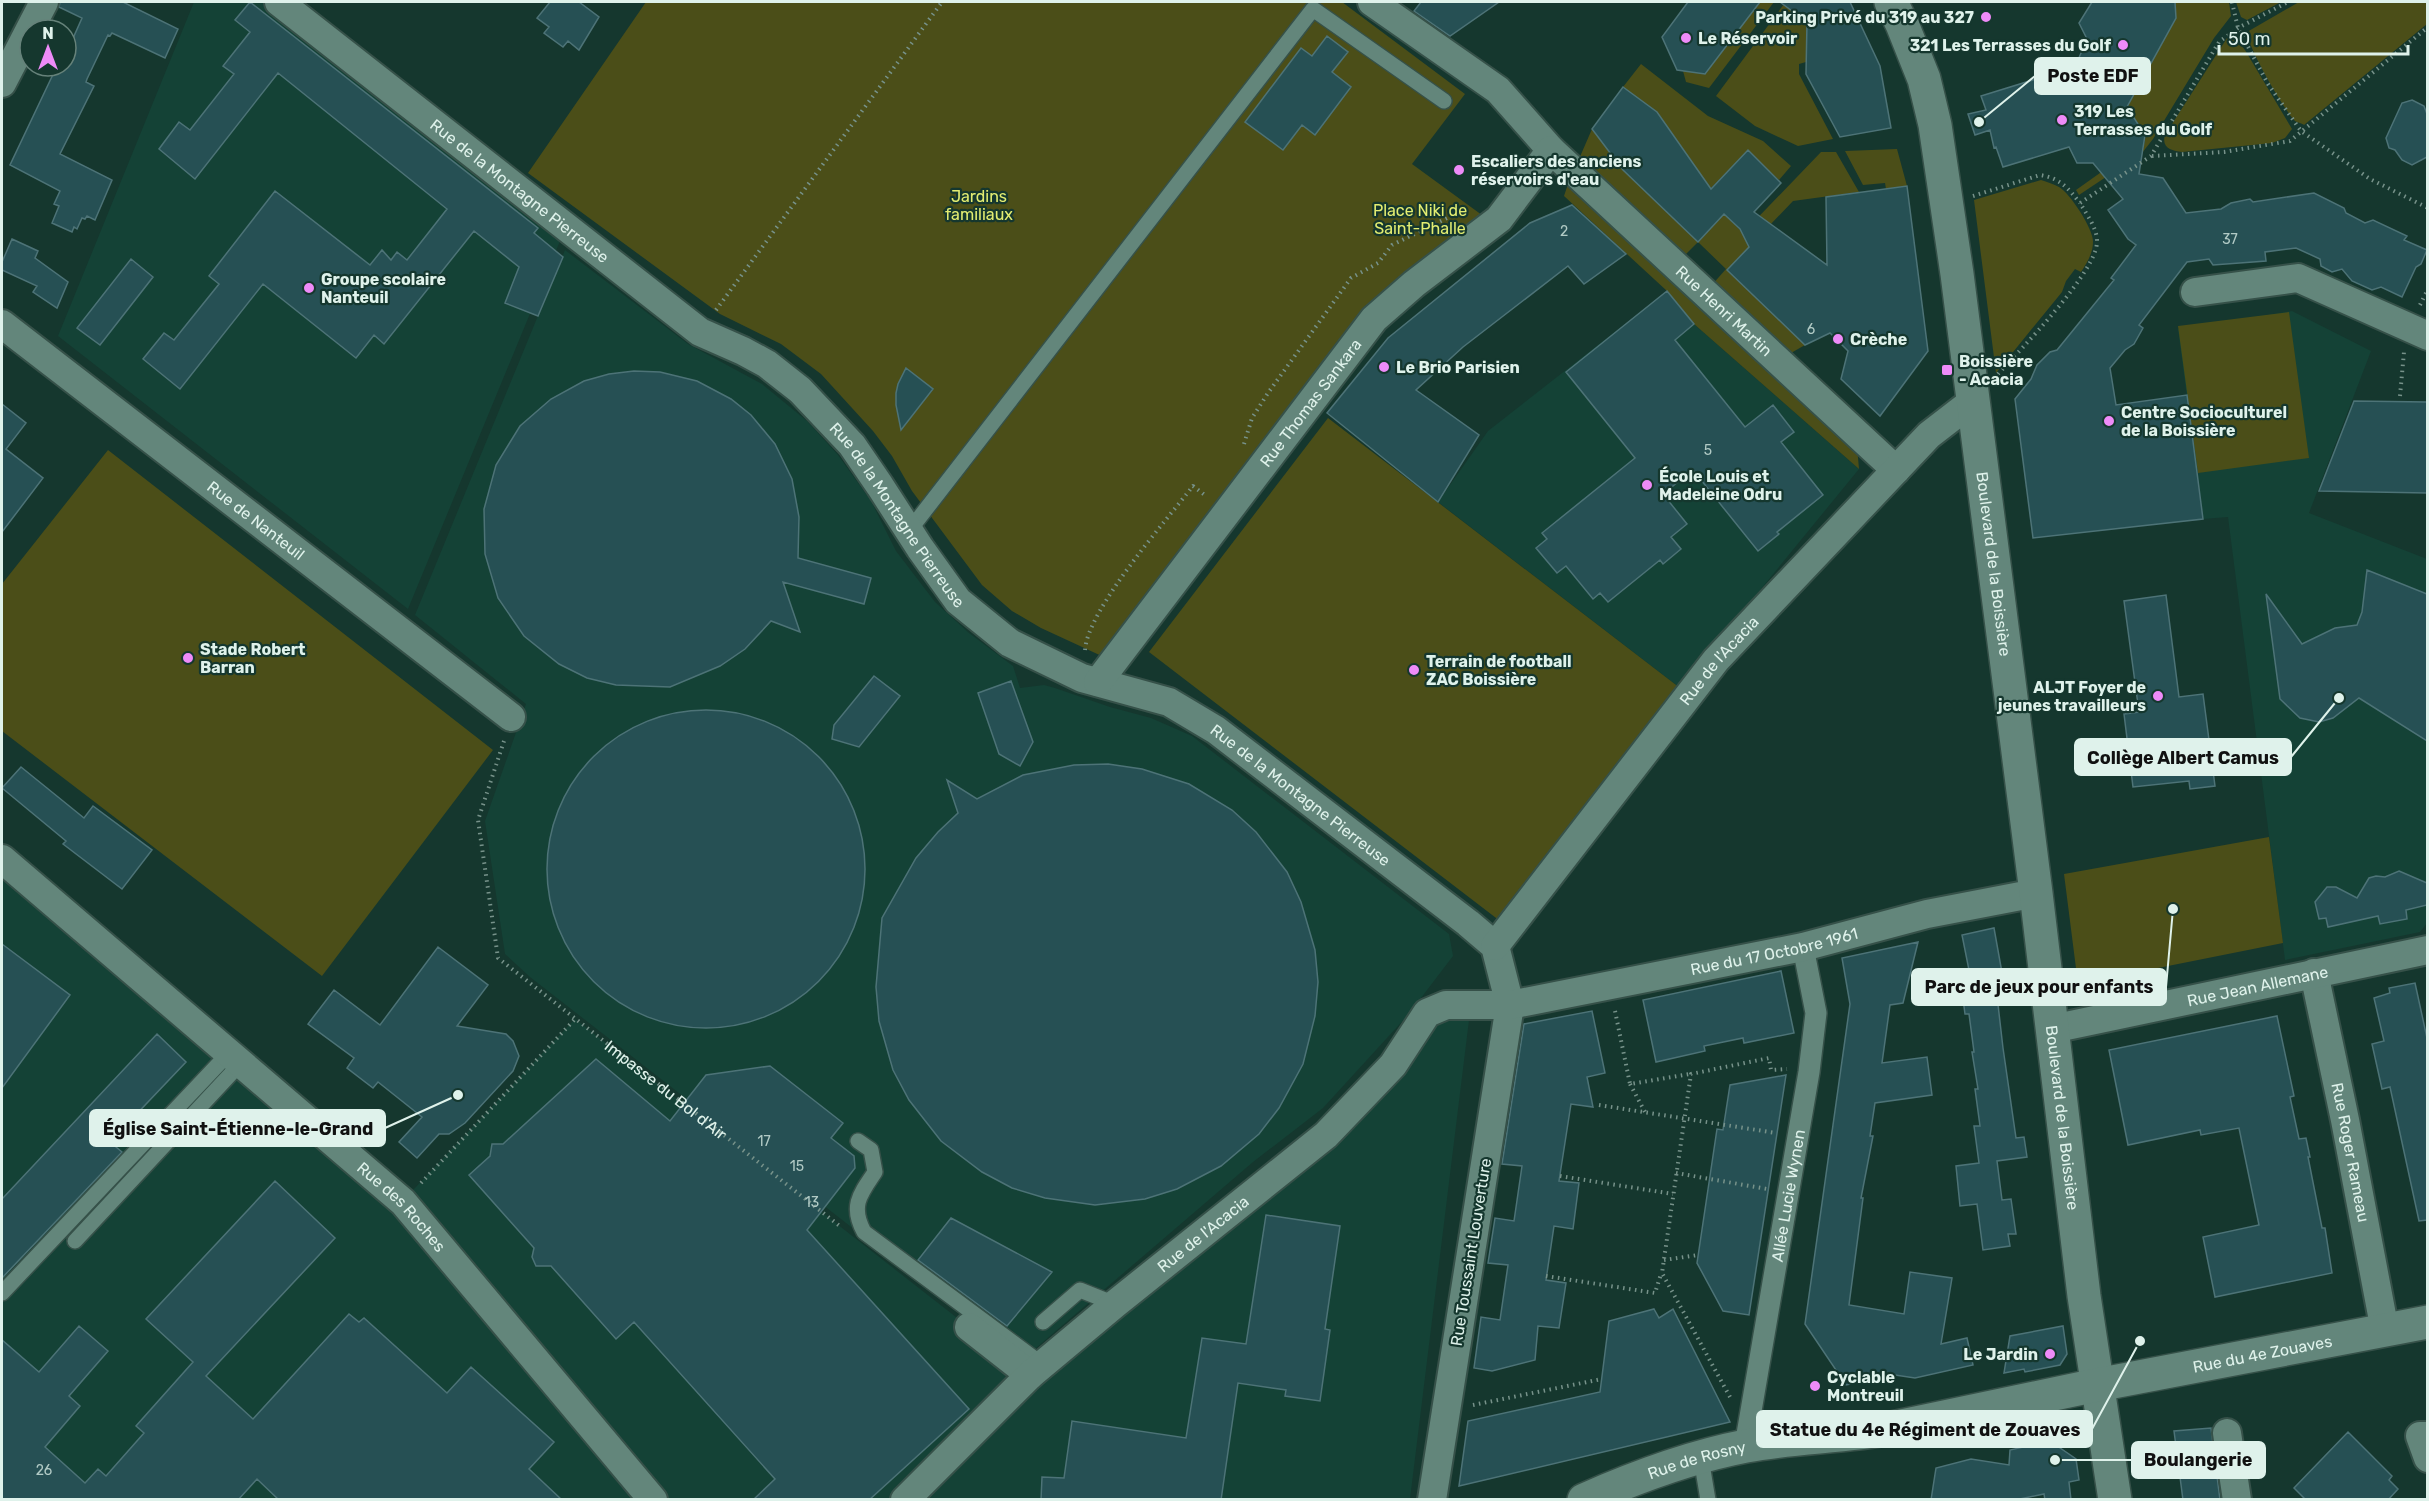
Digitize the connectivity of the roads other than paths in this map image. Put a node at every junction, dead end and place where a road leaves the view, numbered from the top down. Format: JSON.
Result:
{"nodes":[{"id":1,"x":44,"y":2,"type":"edge"},
{"id":2,"x":279,"y":2,"type":"edge"},
{"id":3,"x":1372,"y":2,"type":"edge"},
{"id":4,"x":1891,"y":2,"type":"edge"},
{"id":5,"x":2,"y":83,"type":"edge"},
{"id":6,"x":1444,"y":101,"type":"dead end"},
{"id":7,"x":1551,"y":150,"type":"junction"},
{"id":8,"x":2195,"y":292,"type":"dead end"},
{"id":9,"x":2,"y":324,"type":"edge"},
{"id":10,"x":2427,"y":336,"type":"edge"},
{"id":11,"x":1973,"y":401,"type":"junction"},
{"id":12,"x":1896,"y":470,"type":"junction"},
{"id":13,"x":909,"y":531,"type":"junction"},
{"id":14,"x":1090,"y":680,"type":"junction"},
{"id":15,"x":511,"y":717,"type":"road end"},
{"id":16,"x":2,"y":859,"type":"edge"},
{"id":17,"x":2036,"y":892,"type":"junction"},
{"id":18,"x":1495,"y":946,"type":"junction"},
{"id":19,"x":1803,"y":947,"type":"junction"},
{"id":20,"x":2427,"y":950,"type":"edge"},
{"id":21,"x":2314,"y":973,"type":"junction"},
{"id":22,"x":1510,"y":1005,"type":"junction"},
{"id":23,"x":2052,"y":1029,"type":"junction"},
{"id":24,"x":234,"y":1059,"type":"junction"},
{"id":25,"x":858,"y":1141,"type":"dead end"},
{"id":26,"x":75,"y":1241,"type":"dead end"},
{"id":27,"x":2,"y":1293,"type":"edge"},
{"id":28,"x":1115,"y":1304,"type":"junction"},
{"id":29,"x":1043,"y":1322,"type":"dead end"},
{"id":30,"x":2427,"y":1322,"type":"edge"},
{"id":31,"x":969,"y":1327,"type":"dead end"},
{"id":32,"x":2385,"y":1331,"type":"junction"},
{"id":33,"x":1037,"y":1370,"type":"junction"},
{"id":34,"x":2097,"y":1385,"type":"junction"},
{"id":35,"x":2227,"y":1433,"type":"dead end"},
{"id":36,"x":1745,"y":1446,"type":"junction"},
{"id":37,"x":1701,"y":1458,"type":"junction"},
{"id":38,"x":653,"y":1500,"type":"edge"},
{"id":39,"x":905,"y":1500,"type":"edge"},
{"id":40,"x":1432,"y":1500,"type":"edge"},
{"id":41,"x":1584,"y":1500,"type":"edge"},
{"id":42,"x":1708,"y":1500,"type":"edge"},
{"id":43,"x":2115,"y":1500,"type":"edge"},
{"id":44,"x":2237,"y":1500,"type":"edge"}],
"edges":[{"from":1,"to":5,"type":"street"},
{"from":2,"to":13,"type":"street","name":"Rue de la Montagne Pierreuse"},
{"from":3,"to":7,"type":"street","name":"Rue Henri Martin"},
{"from":4,"to":11,"type":"main road","name":"Boulevard de la Boissière"},
{"from":6,"to":13,"type":"lane"},
{"from":7,"to":12,"type":"street","name":"Rue Henri Martin"},
{"from":7,"to":14,"type":"street","name":"Rue Thomas Sankara"},
{"from":8,"to":10,"type":"street"},
{"from":9,"to":15,"type":"street","name":"Rue de Nanteuil"},
{"from":11,"to":12,"type":"street","name":"Rue de l'Acacia"},
{"from":11,"to":17,"type":"main road","name":"Boulevard de la Boissière"},
{"from":12,"to":18,"type":"street","name":"Rue de l'Acacia"},
{"from":13,"to":14,"type":"street","name":"Rue de la Montagne Pierreuse"},
{"from":14,"to":18,"type":"street","name":"Rue de la Montagne Pierreuse"},
{"from":16,"to":24,"type":"street","name":"Rue des Roches"},
{"from":17,"to":19,"type":"street","name":"Rue du 17 Octobre 1961"},
{"from":17,"to":23,"type":"main road","name":"Boulevard de la Boissière"},
{"from":18,"to":22,"type":"street"},
{"from":19,"to":22,"type":"street","name":"Rue du 17 Octobre 1961"},
{"from":19,"to":36,"type":"street","name":"Allée Lucie Wynen"},
{"from":20,"to":21,"type":"street","name":"Rue Jean Allemane"},
{"from":21,"to":23,"type":"street","name":"Rue Jean Allemane"},
{"from":21,"to":32,"type":"street","name":"Rue Roger Rameau"},
{"from":22,"to":28,"type":"street","name":"Rue de l'Acacia"},
{"from":22,"to":40,"type":"street","name":"Rue Toussaint Louverture"},
{"from":23,"to":34,"type":"main road","name":"Boulevard de la Boissière"},
{"from":24,"to":26,"type":"lane"},
{"from":24,"to":27,"type":"lane"},
{"from":24,"to":38,"type":"street","name":"Rue des Roches"},
{"from":25,"to":33,"type":"lane"},
{"from":28,"to":29,"type":"lane"},
{"from":28,"to":33,"type":"street","name":"Rue de l'Acacia"},
{"from":30,"to":32,"type":"main road","name":"Rue du 4e Zouaves"},
{"from":31,"to":33,"type":"street"},
{"from":32,"to":34,"type":"main road","name":"Rue du 4e Zouaves"},
{"from":33,"to":39,"type":"street","name":"Rue de l'Acacia"},
{"from":34,"to":36,"type":"main road","name":"Rue de Rosny"},
{"from":34,"to":43,"type":"main road","name":"Boulevard de la Boissière"},
{"from":35,"to":44,"type":"street"},
{"from":36,"to":37,"type":"main road","name":"Rue de Rosny"},
{"from":37,"to":41,"type":"main road","name":"Rue de Rosny"},
{"from":37,"to":42,"type":"lane"}]}
